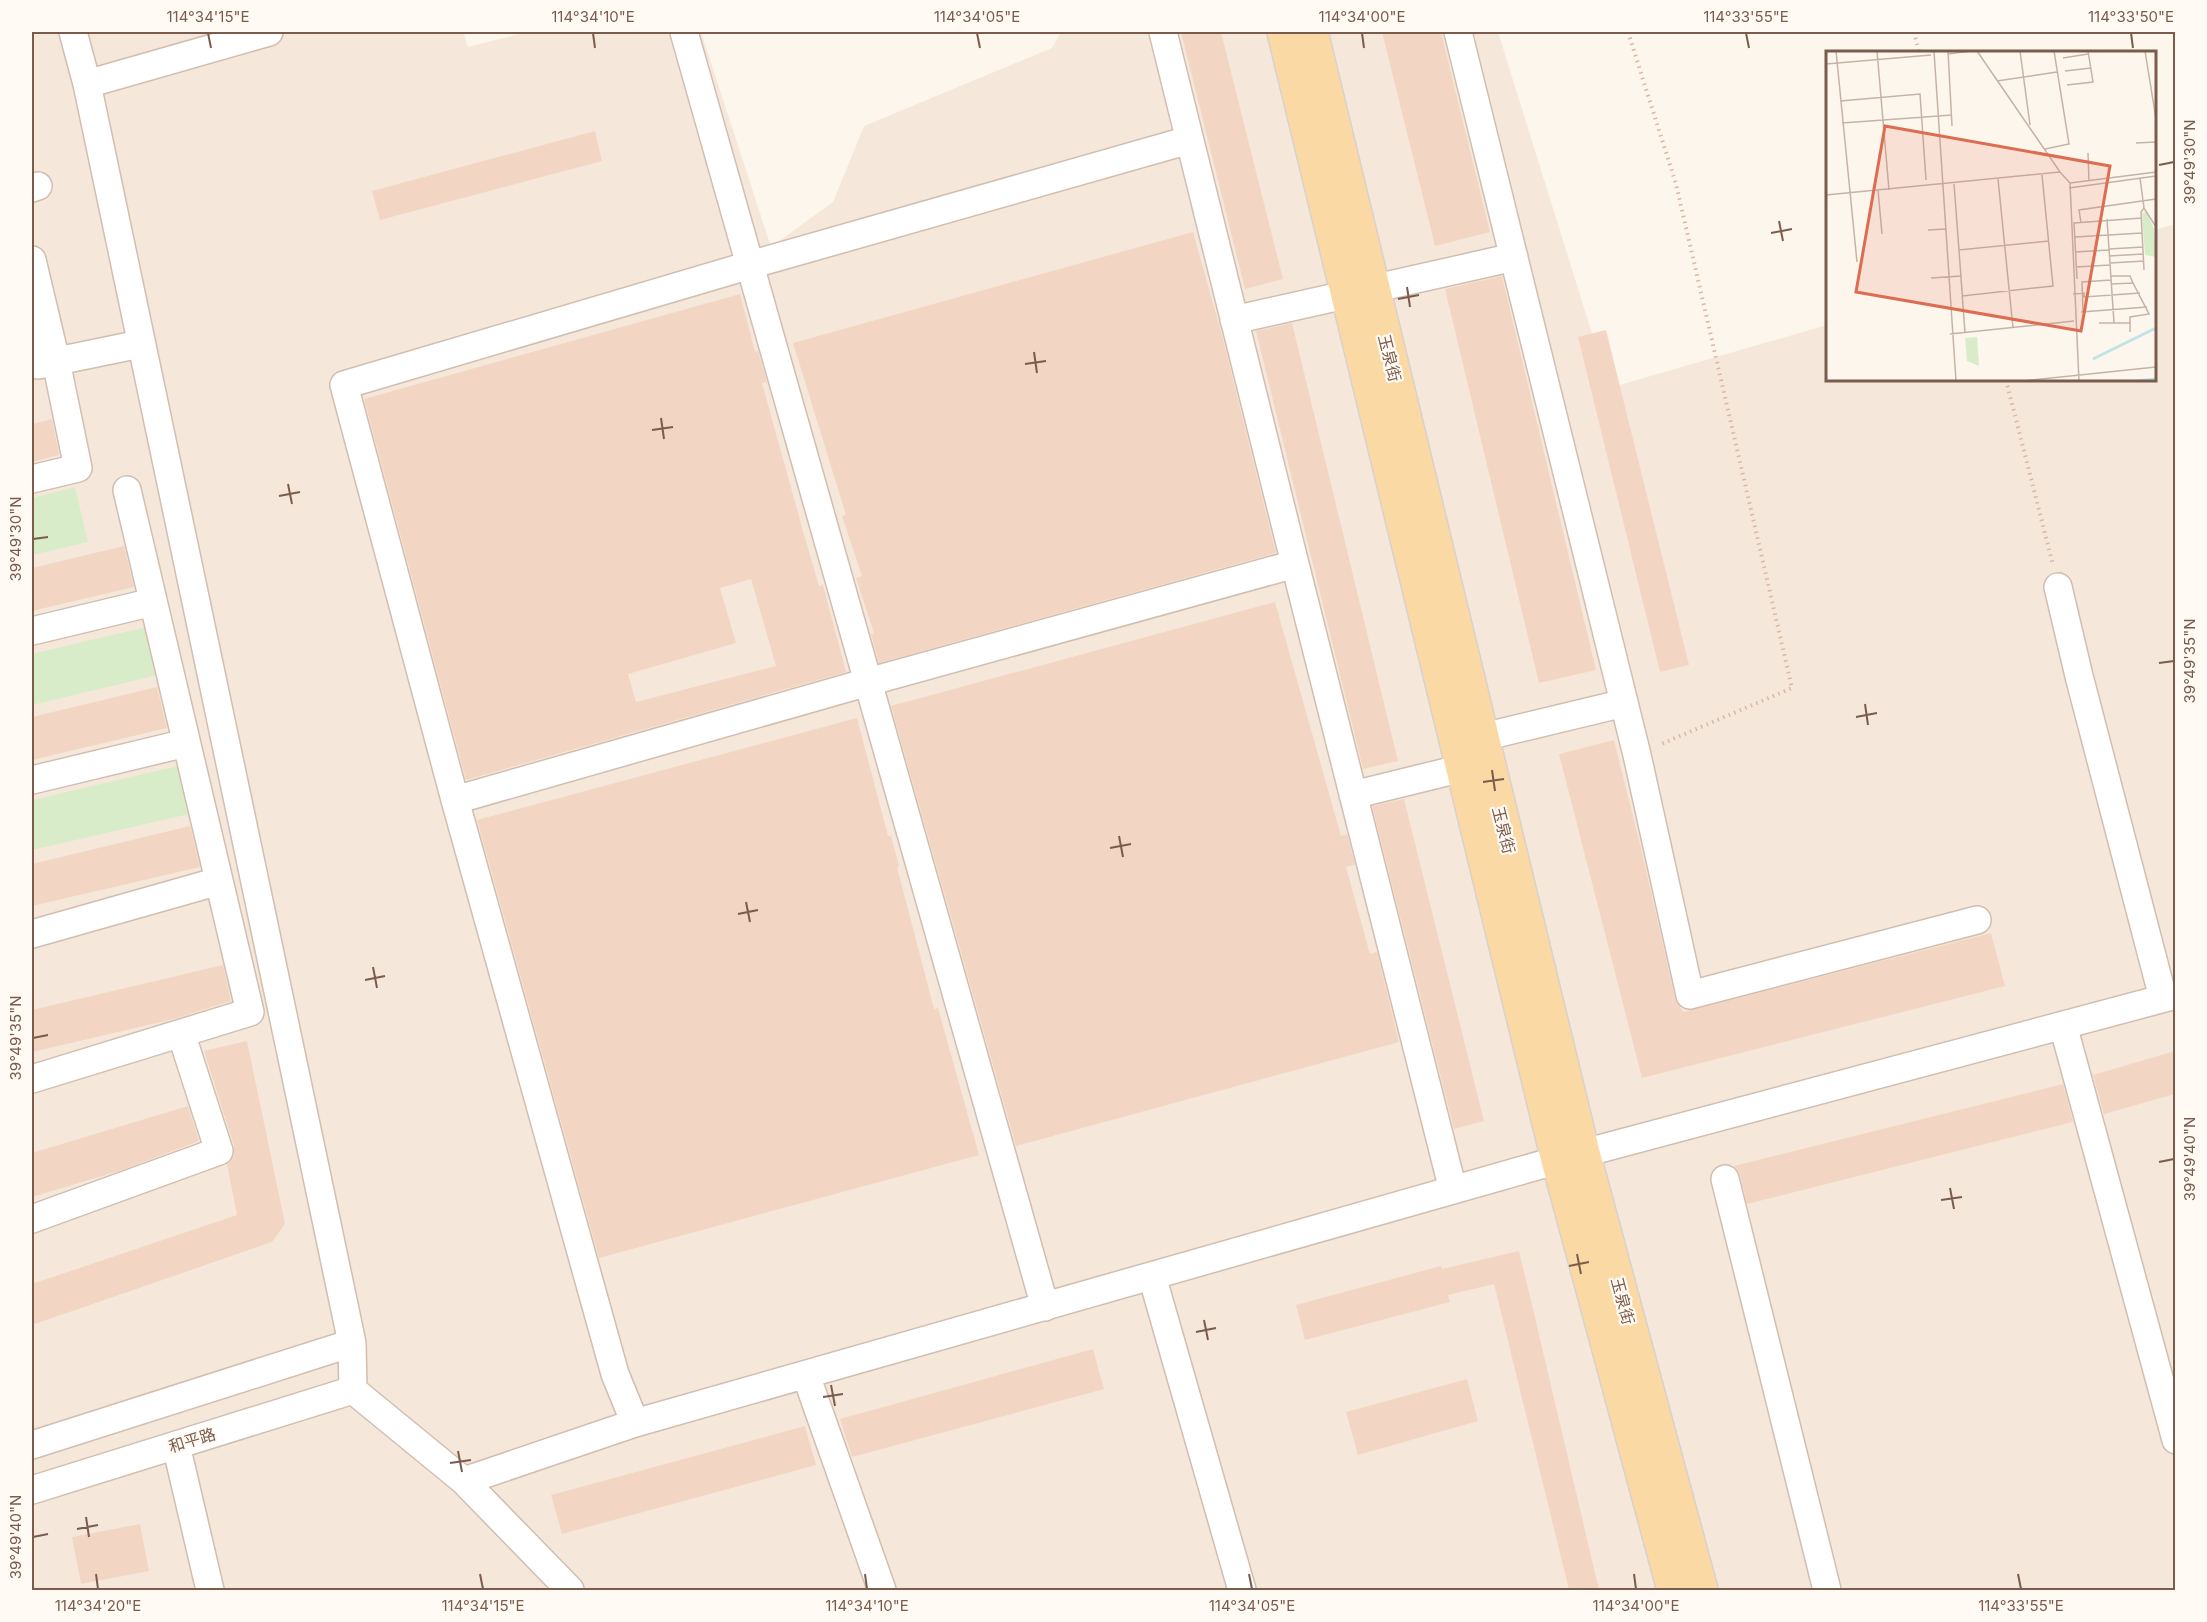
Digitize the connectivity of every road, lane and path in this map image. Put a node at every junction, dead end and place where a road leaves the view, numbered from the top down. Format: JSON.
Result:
{"nodes":[{"id":1,"x":73,"y":32,"type":"edge"},
{"id":2,"x":269,"y":32,"type":"edge"},
{"id":3,"x":684,"y":32,"type":"edge"},
{"id":4,"x":1163,"y":32,"type":"edge"},
{"id":5,"x":1284,"y":32,"type":"edge"},
{"id":6,"x":1311,"y":32,"type":"edge"},
{"id":7,"x":1458,"y":32,"type":"edge"},
{"id":8,"x":1628,"y":32,"type":"edge"},
{"id":9,"x":1914,"y":32,"type":"edge"},
{"id":10,"x":1919,"y":51,"type":"edge"},
{"id":11,"x":87,"y":84,"type":"junction"},
{"id":12,"x":1189,"y":140,"type":"junction"},
{"id":13,"x":1514,"y":257,"type":"junction"},
{"id":14,"x":32,"y":260,"type":"edge"},
{"id":15,"x":750,"y":265,"type":"junction"},
{"id":16,"x":1360,"y":292,"type":"junction"},
{"id":17,"x":1234,"y":320,"type":"junction"},
{"id":18,"x":32,"y":340,"type":"edge"},
{"id":19,"x":140,"y":344,"type":"junction"},
{"id":20,"x":56,"y":361,"type":"junction"},
{"id":21,"x":2006,"y":381,"type":"edge"},
{"id":22,"x":32,"y":479,"type":"edge"},
{"id":23,"x":127,"y":490,"type":"dead end"},
{"id":24,"x":1294,"y":564,"type":"junction"},
{"id":25,"x":2058,"y":586,"type":"joint"},
{"id":26,"x":153,"y":602,"type":"junction"},
{"id":27,"x":32,"y":631,"type":"edge"},
{"id":28,"x":868,"y":682,"type":"junction"},
{"id":29,"x":1624,"y":703,"type":"junction"},
{"id":30,"x":186,"y":742,"type":"junction"},
{"id":31,"x":1467,"y":750,"type":"junction"},
{"id":32,"x":1637,"y":755,"type":"junction"},
{"id":33,"x":32,"y":780,"type":"edge"},
{"id":34,"x":1353,"y":795,"type":"junction"},
{"id":35,"x":455,"y":800,"type":"junction"},
{"id":36,"x":219,"y":881,"type":"junction"},
{"id":37,"x":1977,"y":920,"type":"dead end"},
{"id":38,"x":32,"y":934,"type":"edge"},
{"id":39,"x":2169,"y":997,"type":"edge"},
{"id":40,"x":2063,"y":1025,"type":"junction"},
{"id":41,"x":181,"y":1033,"type":"junction"},
{"id":42,"x":32,"y":1079,"type":"edge"},
{"id":43,"x":1570,"y":1157,"type":"junction"},
{"id":44,"x":1725,"y":1179,"type":"dead end"},
{"id":45,"x":1453,"y":1190,"type":"junction"},
{"id":46,"x":32,"y":1219,"type":"edge"},
{"id":47,"x":1152,"y":1276,"type":"junction"},
{"id":48,"x":1045,"y":1307,"type":"junction"},
{"id":49,"x":352,"y":1343,"type":"junction"},
{"id":50,"x":806,"y":1375,"type":"junction"},
{"id":51,"x":353,"y":1390,"type":"junction"},
{"id":52,"x":635,"y":1424,"type":"junction"},
{"id":53,"x":2175,"y":1440,"type":"edge"},
{"id":54,"x":32,"y":1445,"type":"edge"},
{"id":55,"x":176,"y":1445,"type":"junction"},
{"id":56,"x":464,"y":1481,"type":"junction"},
{"id":57,"x":32,"y":1490,"type":"edge"},
{"id":58,"x":210,"y":1590,"type":"edge"},
{"id":59,"x":570,"y":1590,"type":"edge"},
{"id":60,"x":882,"y":1590,"type":"edge"},
{"id":61,"x":1242,"y":1590,"type":"edge"},
{"id":62,"x":1674,"y":1590,"type":"edge"},
{"id":63,"x":1701,"y":1590,"type":"edge"},
{"id":64,"x":1827,"y":1590,"type":"edge"}],
"edges":[{"from":1,"to":11,"type":"street"},
{"from":2,"to":11,"type":"street"},
{"from":3,"to":15,"type":"street"},
{"from":4,"to":12,"type":"street"},
{"from":5,"to":16,"type":"main road","name":"玉泉街"},
{"from":6,"to":16,"type":"main road","name":"玉泉街"},
{"from":7,"to":13,"type":"street"},
{"from":8,"to":32,"type":"path"},
{"from":9,"to":10,"type":"path"},
{"from":11,"to":19,"type":"street"},
{"from":12,"to":15,"type":"street"},
{"from":12,"to":17,"type":"street"},
{"from":13,"to":16,"type":"street"},
{"from":13,"to":29,"type":"street"},
{"from":14,"to":20,"type":"street"},
{"from":15,"to":28,"type":"street"},
{"from":15,"to":35,"type":"street"},
{"from":16,"to":17,"type":"street"},
{"from":16,"to":31,"type":"main road","name":"玉泉街"},
{"from":17,"to":24,"type":"street"},
{"from":18,"to":20,"type":"street"},
{"from":19,"to":20,"type":"street"},
{"from":19,"to":49,"type":"street"},
{"from":20,"to":22,"type":"street"},
{"from":21,"to":25,"type":"path"},
{"from":23,"to":26,"type":"street"},
{"from":24,"to":28,"type":"street"},
{"from":24,"to":34,"type":"street"},
{"from":25,"to":39,"type":"street"},
{"from":26,"to":27,"type":"street"},
{"from":26,"to":30,"type":"street"},
{"from":28,"to":35,"type":"street"},
{"from":28,"to":48,"type":"street"},
{"from":29,"to":31,"type":"street"},
{"from":29,"to":32,"type":"street"},
{"from":30,"to":33,"type":"street"},
{"from":30,"to":36,"type":"street"},
{"from":31,"to":34,"type":"street"},
{"from":31,"to":43,"type":"main road","name":"玉泉街"},
{"from":32,"to":37,"type":"street"},
{"from":34,"to":45,"type":"street"},
{"from":35,"to":52,"type":"street"},
{"from":36,"to":38,"type":"street"},
{"from":36,"to":41,"type":"street"},
{"from":39,"to":40,"type":"street"},
{"from":40,"to":43,"type":"street"},
{"from":40,"to":53,"type":"street"},
{"from":41,"to":42,"type":"street"},
{"from":41,"to":46,"type":"street"},
{"from":43,"to":45,"type":"street"},
{"from":43,"to":62,"type":"main road","name":"玉泉街"},
{"from":43,"to":63,"type":"main road","name":"玉泉街"},
{"from":44,"to":64,"type":"street"},
{"from":45,"to":47,"type":"street"},
{"from":47,"to":48,"type":"street"},
{"from":47,"to":61,"type":"street"},
{"from":48,"to":50,"type":"street"},
{"from":49,"to":51,"type":"street"},
{"from":49,"to":54,"type":"street"},
{"from":50,"to":52,"type":"street"},
{"from":50,"to":60,"type":"street"},
{"from":51,"to":55,"type":"street","name":"和平路"},
{"from":51,"to":56,"type":"street"},
{"from":52,"to":56,"type":"street"},
{"from":55,"to":57,"type":"street","name":"和平路"},
{"from":55,"to":58,"type":"street"},
{"from":56,"to":59,"type":"street"}]}
